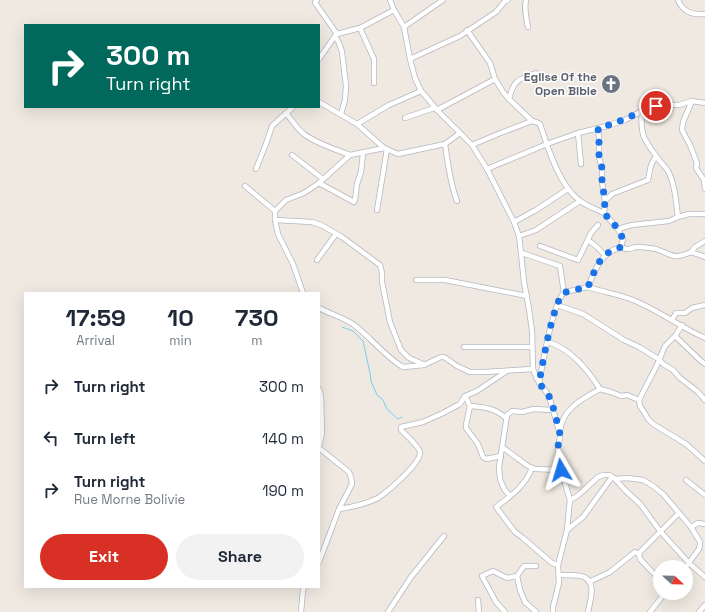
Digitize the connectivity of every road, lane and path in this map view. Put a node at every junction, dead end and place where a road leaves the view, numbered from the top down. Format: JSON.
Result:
{"nodes":[{"id":1,"x":317,"y":0,"type":"edge"},
{"id":2,"x":443,"y":0,"type":"edge"},
{"id":3,"x":508,"y":0,"type":"edge"},
{"id":4,"x":526,"y":0,"type":"edge"},
{"id":5,"x":678,"y":0,"type":"edge"},
{"id":6,"x":392,"y":1,"type":"edge"},
{"id":7,"x":394,"y":10,"type":"junction"},
{"id":8,"x":705,"y":14,"type":"edge"},
{"id":9,"x":404,"y":27,"type":"junction"},
{"id":10,"x":528,"y":27,"type":"dead end"},
{"id":11,"x":360,"y":28,"type":"junction"},
{"id":12,"x":468,"y":30,"type":"junction"},
{"id":13,"x":336,"y":35,"type":"junction"},
{"id":14,"x":320,"y":58,"type":"edge"},
{"id":15,"x":410,"y":58,"type":"junction"},
{"id":16,"x":536,"y":73,"type":"dead end"},
{"id":17,"x":495,"y":79,"type":"junction"},
{"id":18,"x":374,"y":83,"type":"dead end"},
{"id":19,"x":421,"y":91,"type":"junction"},
{"id":20,"x":509,"y":99,"type":"junction"},
{"id":21,"x":692,"y":101,"type":"junction"},
{"id":22,"x":320,"y":103,"type":"edge"},
{"id":23,"x":705,"y":103,"type":"edge"},
{"id":24,"x":292,"y":108,"type":"edge"},
{"id":25,"x":436,"y":109,"type":"junction"},
{"id":26,"x":642,"y":111,"type":"junction"},
{"id":27,"x":286,"y":113,"type":"junction"},
{"id":28,"x":341,"y":114,"type":"junction"},
{"id":29,"x":405,"y":118,"type":"dead end"},
{"id":30,"x":532,"y":121,"type":"junction"},
{"id":31,"x":357,"y":124,"type":"junction"},
{"id":32,"x":598,"y":128,"type":"junction"},
{"id":33,"x":460,"y":133,"type":"junction"},
{"id":34,"x":578,"y":133,"type":"junction"},
{"id":35,"x":445,"y":144,"type":"junction"},
{"id":36,"x":547,"y":144,"type":"junction"},
{"id":37,"x":472,"y":145,"type":"junction"},
{"id":38,"x":386,"y":148,"type":"junction"},
{"id":39,"x":363,"y":153,"type":"junction"},
{"id":40,"x":292,"y":155,"type":"dead end"},
{"id":41,"x":350,"y":155,"type":"junction"},
{"id":42,"x":656,"y":156,"type":"junction"},
{"id":43,"x":581,"y":164,"type":"dead end"},
{"id":44,"x":256,"y":169,"type":"dead end"},
{"id":45,"x":487,"y":169,"type":"junction"},
{"id":46,"x":321,"y":181,"type":"junction"},
{"id":47,"x":245,"y":186,"type":"dead end"},
{"id":48,"x":568,"y":189,"type":"junction"},
{"id":49,"x":705,"y":189,"type":"edge"},
{"id":50,"x":457,"y":201,"type":"dead end"},
{"id":51,"x":580,"y":201,"type":"junction"},
{"id":52,"x":605,"y":201,"type":"junction"},
{"id":53,"x":377,"y":210,"type":"dead end"},
{"id":54,"x":275,"y":211,"type":"junction"},
{"id":55,"x":604,"y":213,"type":"junction"},
{"id":56,"x":705,"y":214,"type":"edge"},
{"id":57,"x":678,"y":217,"type":"junction"},
{"id":58,"x":275,"y":220,"type":"junction"},
{"id":59,"x":514,"y":222,"type":"junction"},
{"id":60,"x":598,"y":225,"type":"dead end"},
{"id":61,"x":618,"y":229,"type":"junction"},
{"id":62,"x":336,"y":234,"type":"junction"},
{"id":63,"x":519,"y":236,"type":"junction"},
{"id":64,"x":588,"y":240,"type":"junction"},
{"id":65,"x":705,"y":241,"type":"edge"},
{"id":66,"x":540,"y":246,"type":"dead end"},
{"id":67,"x":621,"y":247,"type":"junction"},
{"id":68,"x":691,"y":252,"type":"junction"},
{"id":69,"x":522,"y":253,"type":"junction"},
{"id":70,"x":605,"y":255,"type":"junction"},
{"id":71,"x":705,"y":257,"type":"edge"},
{"id":72,"x":317,"y":260,"type":"dead end"},
{"id":73,"x":416,"y":280,"type":"dead end"},
{"id":74,"x":588,"y":287,"type":"junction"},
{"id":75,"x":303,"y":292,"type":"edge"},
{"id":76,"x":564,"y":293,"type":"junction"},
{"id":77,"x":527,"y":296,"type":"junction"},
{"id":78,"x":557,"y":305,"type":"junction"},
{"id":79,"x":705,"y":305,"type":"edge"},
{"id":80,"x":320,"y":309,"type":"edge"},
{"id":81,"x":672,"y":320,"type":"junction"},
{"id":82,"x":682,"y":325,"type":"junction"},
{"id":83,"x":675,"y":336,"type":"junction"},
{"id":84,"x":705,"y":338,"type":"edge"},
{"id":85,"x":548,"y":342,"type":"junction"},
{"id":86,"x":532,"y":346,"type":"junction"},
{"id":87,"x":464,"y":347,"type":"dead end"},
{"id":88,"x":660,"y":360,"type":"junction"},
{"id":89,"x":705,"y":364,"type":"edge"},
{"id":90,"x":424,"y":365,"type":"junction"},
{"id":91,"x":533,"y":368,"type":"junction"},
{"id":92,"x":507,"y":371,"type":"junction"},
{"id":93,"x":539,"y":383,"type":"junction"},
{"id":94,"x":600,"y":389,"type":"junction"},
{"id":95,"x":320,"y":392,"type":"edge"},
{"id":96,"x":465,"y":396,"type":"junction"},
{"id":97,"x":639,"y":400,"type":"junction"},
{"id":98,"x":705,"y":400,"type":"edge"},
{"id":99,"x":470,"y":406,"type":"junction"},
{"id":100,"x":554,"y":410,"type":"junction"},
{"id":101,"x":506,"y":418,"type":"junction"},
{"id":102,"x":560,"y":434,"type":"junction"},
{"id":103,"x":320,"y":442,"type":"edge"},
{"id":104,"x":502,"y":447,"type":"junction"},
{"id":105,"x":320,"y":448,"type":"edge"},
{"id":106,"x":501,"y":456,"type":"junction"},
{"id":107,"x":705,"y":461,"type":"edge"},
{"id":108,"x":532,"y":468,"type":"junction"},
{"id":109,"x":561,"y":470,"type":"junction"},
{"id":110,"x":614,"y":478,"type":"junction"},
{"id":111,"x":686,"y":480,"type":"dead end"},
{"id":112,"x":705,"y":495,"type":"edge"},
{"id":113,"x":510,"y":496,"type":"junction"},
{"id":114,"x":570,"y":500,"type":"junction"},
{"id":115,"x":340,"y":509,"type":"junction"},
{"id":116,"x":679,"y":513,"type":"junction"},
{"id":117,"x":705,"y":524,"type":"edge"},
{"id":118,"x":691,"y":527,"type":"junction"},
{"id":119,"x":567,"y":530,"type":"junction"},
{"id":120,"x":660,"y":531,"type":"junction"},
{"id":121,"x":444,"y":536,"type":"dead end"},
{"id":122,"x":703,"y":546,"type":"edge"},
{"id":123,"x":639,"y":554,"type":"junction"},
{"id":124,"x":320,"y":559,"type":"edge"},
{"id":125,"x":686,"y":560,"type":"edge"},
{"id":126,"x":691,"y":560,"type":"edge"},
{"id":127,"x":558,"y":565,"type":"junction"},
{"id":128,"x":536,"y":566,"type":"dead end"},
{"id":129,"x":693,"y":566,"type":"edge"},
{"id":130,"x":653,"y":573,"type":"edge"},
{"id":131,"x":559,"y":575,"type":"junction"},
{"id":132,"x":516,"y":576,"type":"junction"},
{"id":133,"x":705,"y":577,"type":"edge"},
{"id":134,"x":589,"y":582,"type":"junction"},
{"id":135,"x":303,"y":588,"type":"edge"},
{"id":136,"x":478,"y":600,"type":"dead end"},
{"id":137,"x":659,"y":600,"type":"edge"},
{"id":138,"x":705,"y":605,"type":"edge"},
{"id":139,"x":301,"y":612,"type":"edge"},
{"id":140,"x":388,"y":612,"type":"edge"},
{"id":141,"x":479,"y":612,"type":"edge"},
{"id":142,"x":505,"y":612,"type":"edge"},
{"id":143,"x":536,"y":612,"type":"edge"},
{"id":144,"x":553,"y":612,"type":"edge"},
{"id":145,"x":588,"y":612,"type":"edge"},
{"id":146,"x":650,"y":612,"type":"edge"},
{"id":147,"x":699,"y":612,"type":"edge"}],
"edges":[{"from":1,"to":13,"type":"street"},
{"from":2,"to":9,"type":"street"},
{"from":3,"to":12,"type":"street"},
{"from":4,"to":10,"type":"street"},
{"from":5,"to":8,"type":"street"},
{"from":6,"to":7,"type":"street"},
{"from":7,"to":9,"type":"street"},
{"from":7,"to":11,"type":"street"},
{"from":9,"to":15,"type":"street"},
{"from":11,"to":13,"type":"street"},
{"from":11,"to":18,"type":"street"},
{"from":12,"to":15,"type":"street"},
{"from":12,"to":17,"type":"street"},
{"from":13,"to":14,"type":"street"},
{"from":13,"to":28,"type":"street"},
{"from":15,"to":19,"type":"street"},
{"from":16,"to":20,"type":"street"},
{"from":17,"to":20,"type":"street"},
{"from":17,"to":25,"type":"street"},
{"from":19,"to":25,"type":"street"},
{"from":19,"to":31,"type":"street"},
{"from":20,"to":30,"type":"street"},
{"from":21,"to":23,"type":"street"},
{"from":21,"to":26,"type":"street"},
{"from":21,"to":49,"type":"street"},
{"from":22,"to":28,"type":"street"},
{"from":24,"to":27,"type":"street"},
{"from":25,"to":29,"type":"street"},
{"from":25,"to":33,"type":"street"},
{"from":26,"to":32,"type":"street"},
{"from":26,"to":42,"type":"street"},
{"from":27,"to":41,"type":"street"},
{"from":27,"to":44,"type":"street"},
{"from":28,"to":31,"type":"street"},
{"from":30,"to":36,"type":"street"},
{"from":30,"to":37,"type":"street"},
{"from":31,"to":38,"type":"street"},
{"from":32,"to":34,"type":"street"},
{"from":32,"to":52,"type":"street"},
{"from":33,"to":35,"type":"street"},
{"from":33,"to":37,"type":"street"},
{"from":34,"to":36,"type":"street"},
{"from":34,"to":43,"type":"street"},
{"from":35,"to":38,"type":"street"},
{"from":35,"to":50,"type":"street"},
{"from":36,"to":45,"type":"street"},
{"from":36,"to":48,"type":"street"},
{"from":37,"to":45,"type":"street"},
{"from":38,"to":39,"type":"street"},
{"from":38,"to":53,"type":"street"},
{"from":39,"to":41,"type":"street"},
{"from":39,"to":46,"type":"street"},
{"from":40,"to":46,"type":"street"},
{"from":41,"to":46,"type":"street"},
{"from":42,"to":52,"type":"street"},
{"from":42,"to":57,"type":"street"},
{"from":45,"to":59,"type":"street"},
{"from":46,"to":54,"type":"street"},
{"from":47,"to":54,"type":"street"},
{"from":48,"to":51,"type":"street"},
{"from":48,"to":59,"type":"street"},
{"from":51,"to":55,"type":"street"},
{"from":51,"to":63,"type":"street"},
{"from":52,"to":55,"type":"street"},
{"from":54,"to":58,"type":"street"},
{"from":55,"to":61,"type":"street"},
{"from":56,"to":57,"type":"street"},
{"from":57,"to":61,"type":"street"},
{"from":58,"to":62,"type":"street"},
{"from":58,"to":75,"type":"street"},
{"from":59,"to":63,"type":"street"},
{"from":60,"to":64,"type":"street"},
{"from":61,"to":67,"type":"street"},
{"from":62,"to":72,"type":"street"},
{"from":62,"to":90,"type":"street"},
{"from":63,"to":69,"type":"street"},
{"from":64,"to":66,"type":"street"},
{"from":64,"to":70,"type":"street"},
{"from":65,"to":68,"type":"street"},
{"from":67,"to":68,"type":"street"},
{"from":67,"to":70,"type":"street"},
{"from":68,"to":71,"type":"street"},
{"from":69,"to":76,"type":"street"},
{"from":69,"to":77,"type":"street"},
{"from":70,"to":74,"type":"street"},
{"from":73,"to":77,"type":"street"},
{"from":74,"to":76,"type":"street"},
{"from":74,"to":81,"type":"street"},
{"from":76,"to":78,"type":"street"},
{"from":77,"to":86,"type":"street"},
{"from":78,"to":85,"type":"street"},
{"from":78,"to":88,"type":"street"},
{"from":79,"to":81,"type":"street"},
{"from":80,"to":90,"type":"street"},
{"from":81,"to":82,"type":"street"},
{"from":82,"to":83,"type":"street"},
{"from":82,"to":84,"type":"street"},
{"from":83,"to":88,"type":"street"},
{"from":83,"to":89,"type":"street"},
{"from":85,"to":93,"type":"street"},
{"from":85,"to":94,"type":"street"},
{"from":86,"to":87,"type":"street"},
{"from":86,"to":91,"type":"street"},
{"from":88,"to":97,"type":"street"},
{"from":88,"to":98,"type":"street"},
{"from":90,"to":92,"type":"street"},
{"from":91,"to":92,"type":"street"},
{"from":91,"to":93,"type":"street"},
{"from":92,"to":96,"type":"street"},
{"from":93,"to":100,"type":"street"},
{"from":94,"to":97,"type":"street"},
{"from":94,"to":102,"type":"street"},
{"from":95,"to":103,"type":"street"},
{"from":96,"to":99,"type":"street"},
{"from":96,"to":115,"type":"street"},
{"from":97,"to":107,"type":"street"},
{"from":99,"to":101,"type":"street"},
{"from":99,"to":106,"type":"street"},
{"from":100,"to":101,"type":"street"},
{"from":100,"to":102,"type":"street"},
{"from":101,"to":104,"type":"street"},
{"from":102,"to":109,"type":"street"},
{"from":104,"to":106,"type":"street"},
{"from":104,"to":108,"type":"street"},
{"from":105,"to":115,"type":"street"},
{"from":106,"to":113,"type":"street"},
{"from":108,"to":109,"type":"street"},
{"from":108,"to":113,"type":"street"},
{"from":109,"to":114,"type":"street"},
{"from":110,"to":114,"type":"street"},
{"from":110,"to":116,"type":"street"},
{"from":110,"to":119,"type":"street"},
{"from":110,"to":120,"type":"street"},
{"from":111,"to":112,"type":"street"},
{"from":113,"to":127,"type":"street"},
{"from":114,"to":119,"type":"street"},
{"from":115,"to":124,"type":"street"},
{"from":116,"to":118,"type":"street"},
{"from":116,"to":120,"type":"street"},
{"from":117,"to":118,"type":"street"},
{"from":118,"to":122,"type":"street"},
{"from":119,"to":127,"type":"street"},
{"from":120,"to":123,"type":"street"},
{"from":120,"to":125,"type":"street"},
{"from":121,"to":140,"type":"street"},
{"from":122,"to":126,"type":"street"},
{"from":123,"to":130,"type":"street"},
{"from":123,"to":134,"type":"street"},
{"from":127,"to":131,"type":"street"},
{"from":128,"to":132,"type":"street"},
{"from":129,"to":133,"type":"street"},
{"from":131,"to":134,"type":"street"},
{"from":131,"to":144,"type":"street"},
{"from":132,"to":142,"type":"street"},
{"from":132,"to":143,"type":"street"},
{"from":134,"to":145,"type":"street"},
{"from":135,"to":139,"type":"street"},
{"from":136,"to":141,"type":"street"},
{"from":137,"to":146,"type":"street"},
{"from":138,"to":147,"type":"street"}]}
